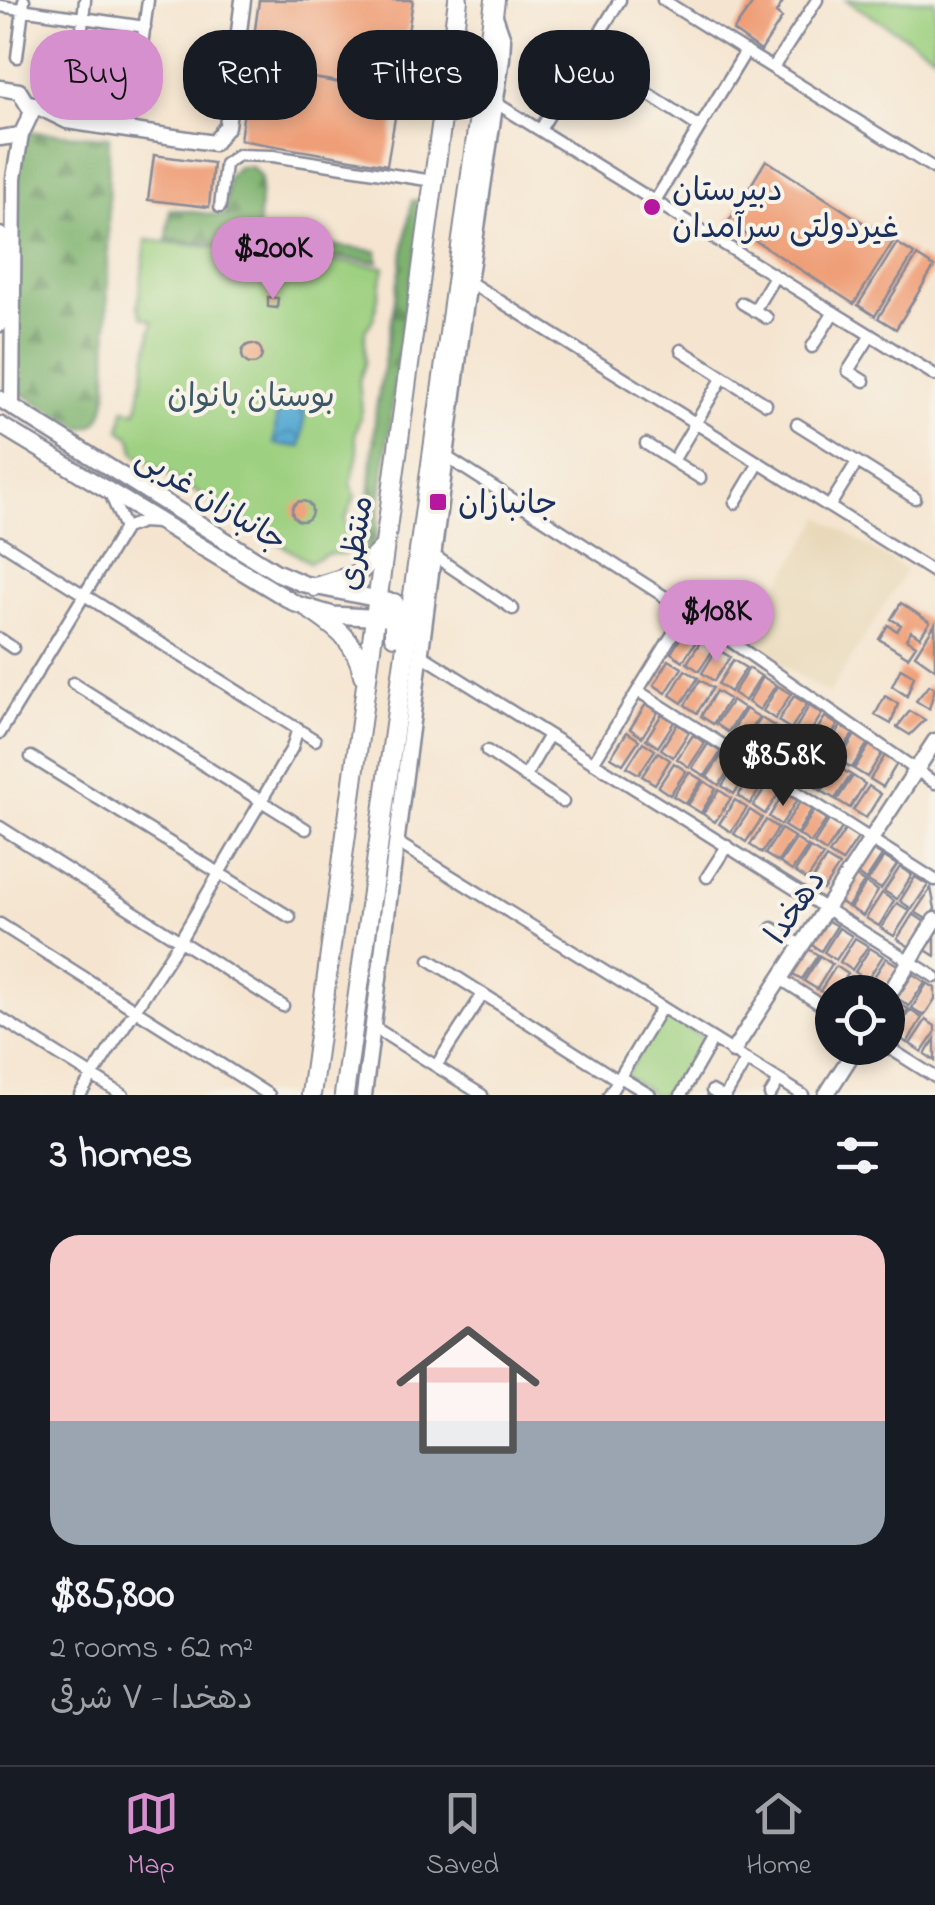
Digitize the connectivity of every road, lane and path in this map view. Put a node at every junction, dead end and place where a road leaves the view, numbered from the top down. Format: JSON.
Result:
{"nodes":[{"id":1,"x":85,"y":0,"type":"edge"},
{"id":2,"x":148,"y":0,"type":"edge"},
{"id":3,"x":242,"y":0,"type":"edge"},
{"id":4,"x":458,"y":0,"type":"edge"},
{"id":5,"x":620,"y":0,"type":"edge"},
{"id":6,"x":664,"y":0,"type":"edge"},
{"id":7,"x":818,"y":0,"type":"edge"},
{"id":8,"x":23,"y":5,"type":"edge"},
{"id":9,"x":0,"y":6,"type":"edge"},
{"id":10,"x":494,"y":6,"type":"edge"},
{"id":11,"x":83,"y":18,"type":"junction"},
{"id":12,"x":144,"y":27,"type":"junction"},
{"id":13,"x":82,"y":30,"type":"edge"},
{"id":14,"x":144,"y":30,"type":"edge"},
{"id":15,"x":601,"y":30,"type":"edge"},
{"id":16,"x":746,"y":51,"type":"junction"},
{"id":17,"x":16,"y":57,"type":"dead end"},
{"id":18,"x":773,"y":68,"type":"junction"},
{"id":19,"x":498,"y":85,"type":"edge"},
{"id":20,"x":0,"y":88,"type":"edge"},
{"id":21,"x":650,"y":96,"type":"edge"},
{"id":22,"x":30,"y":103,"type":"joint"},
{"id":23,"x":498,"y":104,"type":"edge"},
{"id":24,"x":493,"y":120,"type":"edge"},
{"id":25,"x":546,"y":120,"type":"edge"},
{"id":26,"x":67,"y":121,"type":"joint"},
{"id":27,"x":699,"y":127,"type":"junction"},
{"id":28,"x":540,"y":130,"type":"junction"},
{"id":29,"x":24,"y":131,"type":"junction"},
{"id":30,"x":0,"y":138,"type":"edge"},
{"id":31,"x":935,"y":168,"type":"edge"},
{"id":32,"x":434,"y":181,"type":"junction"},
{"id":33,"x":654,"y":201,"type":"junction"},
{"id":34,"x":220,"y":207,"type":"dead end"},
{"id":35,"x":0,"y":235,"type":"edge"},
{"id":36,"x":775,"y":276,"type":"junction"},
{"id":37,"x":468,"y":281,"type":"junction"},
{"id":38,"x":742,"y":303,"type":"dead end"},
{"id":39,"x":754,"y":310,"type":"junction"},
{"id":40,"x":834,"y":312,"type":"junction"},
{"id":41,"x":767,"y":318,"type":"dead end"},
{"id":42,"x":0,"y":324,"type":"edge"},
{"id":43,"x":872,"y":335,"type":"junction"},
{"id":44,"x":812,"y":347,"type":"dead end"},
{"id":45,"x":680,"y":350,"type":"dead end"},
{"id":46,"x":5,"y":369,"type":"edge"},
{"id":47,"x":935,"y":375,"type":"edge"},
{"id":48,"x":723,"y":377,"type":"junction"},
{"id":49,"x":864,"y":381,"type":"dead end"},
{"id":50,"x":6,"y":402,"type":"edge"},
{"id":51,"x":766,"y":404,"type":"dead end"},
{"id":52,"x":695,"y":423,"type":"junction"},
{"id":53,"x":797,"y":424,"type":"dead end"},
{"id":54,"x":0,"y":425,"type":"edge"},
{"id":55,"x":646,"y":444,"type":"dead end"},
{"id":56,"x":445,"y":456,"type":"junction"},
{"id":57,"x":672,"y":460,"type":"junction"},
{"id":58,"x":857,"y":462,"type":"junction"},
{"id":59,"x":759,"y":463,"type":"junction"},
{"id":60,"x":700,"y":478,"type":"dead end"},
{"id":61,"x":101,"y":487,"type":"junction"},
{"id":62,"x":914,"y":498,"type":"dead end"},
{"id":63,"x":735,"y":503,"type":"dead end"},
{"id":64,"x":829,"y":507,"type":"junction"},
{"id":65,"x":162,"y":524,"type":"junction"},
{"id":66,"x":125,"y":528,"type":"junction"},
{"id":67,"x":0,"y":542,"type":"edge"},
{"id":68,"x":384,"y":547,"type":"junction"},
{"id":69,"x":433,"y":555,"type":"junction"},
{"id":70,"x":935,"y":573,"type":"edge"},
{"id":71,"x":414,"y":578,"type":"junction"},
{"id":72,"x":310,"y":585,"type":"junction"},
{"id":73,"x":85,"y":595,"type":"junction"},
{"id":74,"x":394,"y":604,"type":"junction"},
{"id":75,"x":309,"y":609,"type":"junction"},
{"id":76,"x":514,"y":609,"type":"dead end"},
{"id":77,"x":688,"y":611,"type":"junction"},
{"id":78,"x":333,"y":615,"type":"junction"},
{"id":79,"x":374,"y":618,"type":"junction"},
{"id":80,"x":0,"y":640,"type":"edge"},
{"id":81,"x":13,"y":648,"type":"dead end"},
{"id":82,"x":420,"y":654,"type":"junction"},
{"id":83,"x":368,"y":666,"type":"junction"},
{"id":84,"x":390,"y":668,"type":"junction"},
{"id":85,"x":73,"y":683,"type":"dead end"},
{"id":86,"x":365,"y":688,"type":"junction"},
{"id":87,"x":638,"y":691,"type":"junction"},
{"id":88,"x":298,"y":728,"type":"junction"},
{"id":89,"x":0,"y":732,"type":"edge"},
{"id":90,"x":549,"y":735,"type":"junction"},
{"id":91,"x":315,"y":740,"type":"dead end"},
{"id":92,"x":935,"y":742,"type":"edge"},
{"id":93,"x":388,"y":750,"type":"junction"},
{"id":94,"x":486,"y":752,"type":"dead end"},
{"id":95,"x":31,"y":757,"type":"dead end"},
{"id":96,"x":593,"y":763,"type":"junction"},
{"id":97,"x":925,"y":766,"type":"edge"},
{"id":98,"x":525,"y":776,"type":"junction"},
{"id":99,"x":935,"y":783,"type":"edge"},
{"id":100,"x":564,"y":802,"type":"dead end"},
{"id":101,"x":260,"y":803,"type":"junction"},
{"id":102,"x":391,"y":807,"type":"junction"},
{"id":103,"x":0,"y":827,"type":"edge"},
{"id":104,"x":306,"y":829,"type":"dead end"},
{"id":105,"x":872,"y":839,"type":"junction"},
{"id":106,"x":396,"y":841,"type":"junction"},
{"id":107,"x":727,"y":846,"type":"junction"},
{"id":108,"x":220,"y":874,"type":"junction"},
{"id":109,"x":707,"y":877,"type":"dead end"},
{"id":110,"x":935,"y":880,"type":"edge"},
{"id":111,"x":825,"y":909,"type":"junction"},
{"id":112,"x":290,"y":917,"type":"dead end"},
{"id":113,"x":935,"y":920,"type":"edge"},
{"id":114,"x":0,"y":924,"type":"edge"},
{"id":115,"x":772,"y":928,"type":"dead end"},
{"id":116,"x":179,"y":942,"type":"junction"},
{"id":117,"x":801,"y":945,"type":"junction"},
{"id":118,"x":430,"y":960,"type":"dead end"},
{"id":119,"x":909,"y":960,"type":"junction"},
{"id":120,"x":900,"y":975,"type":"edge"},
{"id":121,"x":935,"y":977,"type":"edge"},
{"id":122,"x":779,"y":978,"type":"junction"},
{"id":123,"x":483,"y":994,"type":"junction"},
{"id":124,"x":815,"y":1001,"type":"edge"},
{"id":125,"x":283,"y":1006,"type":"dead end"},
{"id":126,"x":662,"y":1007,"type":"junction"},
{"id":127,"x":136,"y":1010,"type":"junction"},
{"id":128,"x":0,"y":1018,"type":"edge"},
{"id":129,"x":372,"y":1026,"type":"junction"},
{"id":130,"x":713,"y":1039,"type":"junction"},
{"id":131,"x":740,"y":1056,"type":"junction"},
{"id":132,"x":905,"y":1058,"type":"edge"},
{"id":133,"x":845,"y":1065,"type":"edge"},
{"id":134,"x":436,"y":1066,"type":"junction"},
{"id":135,"x":92,"y":1076,"type":"junction"},
{"id":136,"x":935,"y":1076,"type":"edge"},
{"id":137,"x":618,"y":1078,"type":"junction"},
{"id":138,"x":779,"y":1080,"type":"junction"},
{"id":139,"x":719,"y":1094,"type":"edge"},
{"id":140,"x":80,"y":1095,"type":"edge"},
{"id":141,"x":123,"y":1095,"type":"edge"},
{"id":142,"x":269,"y":1095,"type":"edge"},
{"id":143,"x":311,"y":1095,"type":"edge"},
{"id":144,"x":344,"y":1095,"type":"edge"},
{"id":145,"x":364,"y":1095,"type":"edge"},
{"id":146,"x":482,"y":1095,"type":"edge"},
{"id":147,"x":608,"y":1095,"type":"edge"},
{"id":148,"x":650,"y":1095,"type":"edge"},
{"id":149,"x":681,"y":1095,"type":"edge"},
{"id":150,"x":770,"y":1095,"type":"edge"},
{"id":151,"x":803,"y":1095,"type":"edge"},
{"id":152,"x":826,"y":1095,"type":"edge"}],
"edges":[{"from":1,"to":11,"type":"street"},
{"from":2,"to":12,"type":"street"},
{"from":3,"to":26,"type":"street"},
{"from":4,"to":32,"type":"main road","name":"منتظری"},
{"from":5,"to":15,"type":"street"},
{"from":6,"to":16,"type":"street"},
{"from":7,"to":18,"type":"street"},
{"from":8,"to":9,"type":"street"},
{"from":8,"to":11,"type":"street"},
{"from":8,"to":17,"type":"street"},
{"from":10,"to":19,"type":"street","name":"منتظری"},
{"from":10,"to":71,"type":"main road","name":"منتظری"},
{"from":11,"to":12,"type":"street"},
{"from":11,"to":13,"type":"street"},
{"from":12,"to":14,"type":"street"},
{"from":16,"to":18,"type":"street"},
{"from":16,"to":27,"type":"street"},
{"from":18,"to":31,"type":"street"},
{"from":20,"to":22,"type":"street"},
{"from":21,"to":27,"type":"street"},
{"from":22,"to":29,"type":"street"},
{"from":23,"to":28,"type":"street"},
{"from":24,"to":37,"type":"street","name":"منتظری"},
{"from":25,"to":28,"type":"street"},
{"from":26,"to":29,"type":"street"},
{"from":27,"to":33,"type":"street"},
{"from":28,"to":33,"type":"street"},
{"from":29,"to":30,"type":"street"},
{"from":29,"to":46,"type":"street"},
{"from":32,"to":34,"type":"street"},
{"from":32,"to":68,"type":"main road","name":"منتظری"},
{"from":33,"to":36,"type":"street"},
{"from":35,"to":42,"type":"street"},
{"from":36,"to":39,"type":"street"},
{"from":36,"to":40,"type":"street"},
{"from":37,"to":52,"type":"street"},
{"from":37,"to":56,"type":"street","name":"منتظری"},
{"from":38,"to":39,"type":"street"},
{"from":39,"to":41,"type":"street"},
{"from":40,"to":43,"type":"street"},
{"from":40,"to":44,"type":"street"},
{"from":43,"to":47,"type":"street"},
{"from":43,"to":49,"type":"street"},
{"from":45,"to":48,"type":"street"},
{"from":46,"to":50,"type":"street"},
{"from":48,"to":51,"type":"street"},
{"from":48,"to":52,"type":"street"},
{"from":50,"to":72,"type":"main road","name":"جانبازان غربی"},
{"from":52,"to":57,"type":"street"},
{"from":52,"to":59,"type":"street"},
{"from":53,"to":58,"type":"street"},
{"from":54,"to":61,"type":"main road","name":"جانبازان غربی"},
{"from":55,"to":57,"type":"street"},
{"from":56,"to":69,"type":"street","name":"منتظری"},
{"from":56,"to":77,"type":"street"},
{"from":57,"to":60,"type":"street"},
{"from":58,"to":62,"type":"street"},
{"from":58,"to":64,"type":"street"},
{"from":59,"to":63,"type":"street"},
{"from":59,"to":64,"type":"street"},
{"from":61,"to":65,"type":"main road","name":"جانبازان غربی"},
{"from":61,"to":66,"type":"street"},
{"from":64,"to":70,"type":"street"},
{"from":65,"to":66,"type":"street"},
{"from":65,"to":75,"type":"main road","name":"جانبازان غربی"},
{"from":66,"to":73,"type":"street"},
{"from":67,"to":73,"type":"street"},
{"from":68,"to":72,"type":"main road"},
{"from":68,"to":74,"type":"main road","name":"منتظری"},
{"from":69,"to":76,"type":"street"},
{"from":69,"to":82,"type":"street","name":"منتظری"},
{"from":71,"to":74,"type":"main road","name":"منتظری"},
{"from":71,"to":74,"type":"main road"},
{"from":72,"to":74,"type":"main road","name":"جانبازان غربی"},
{"from":72,"to":78,"type":"main road"},
{"from":73,"to":88,"type":"street"},
{"from":73,"to":89,"type":"street"},
{"from":74,"to":79,"type":"main road","name":"منتظری"},
{"from":74,"to":84,"type":"main road"},
{"from":74,"to":93,"type":"main road","name":"منتظری"},
{"from":75,"to":78,"type":"main road","name":"جانبازان غربی"},
{"from":75,"to":86,"type":"main road"},
{"from":77,"to":87,"type":"street"},
{"from":77,"to":97,"type":"street"},
{"from":78,"to":79,"type":"main road","name":"جانبازان غربی"},
{"from":79,"to":83,"type":"main road","name":"منتظری"},
{"from":80,"to":81,"type":"street"},
{"from":82,"to":90,"type":"street"},
{"from":82,"to":102,"type":"street","name":"منتظری"},
{"from":83,"to":84,"type":"main road"},
{"from":83,"to":86,"type":"main road","name":"منتظری"},
{"from":84,"to":93,"type":"main road"},
{"from":85,"to":101,"type":"street"},
{"from":86,"to":143,"type":"main road","name":"منتظری"},
{"from":87,"to":96,"type":"street"},
{"from":87,"to":105,"type":"street"},
{"from":88,"to":91,"type":"street"},
{"from":88,"to":101,"type":"street"},
{"from":90,"to":96,"type":"street"},
{"from":90,"to":98,"type":"street"},
{"from":92,"to":97,"type":"street","name":"دهخدا"},
{"from":93,"to":102,"type":"main road","name":"منتظری"},
{"from":94,"to":98,"type":"street"},
{"from":95,"to":108,"type":"street"},
{"from":96,"to":107,"type":"street"},
{"from":97,"to":99,"type":"street"},
{"from":97,"to":105,"type":"street","name":"دهخدا"},
{"from":98,"to":100,"type":"street"},
{"from":101,"to":104,"type":"street"},
{"from":101,"to":108,"type":"street"},
{"from":102,"to":106,"type":"street","name":"منتظری"},
{"from":102,"to":144,"type":"main road","name":"منتظری"},
{"from":103,"to":116,"type":"street"},
{"from":105,"to":110,"type":"street"},
{"from":105,"to":111,"type":"street","name":"دهخدا"},
{"from":106,"to":126,"type":"street"},
{"from":106,"to":129,"type":"street","name":"منتظری"},
{"from":107,"to":109,"type":"street"},
{"from":107,"to":111,"type":"street"},
{"from":108,"to":112,"type":"street"},
{"from":108,"to":116,"type":"street"},
{"from":111,"to":117,"type":"street","name":"دهخدا"},
{"from":111,"to":119,"type":"street"},
{"from":113,"to":119,"type":"street"},
{"from":114,"to":127,"type":"street"},
{"from":115,"to":117,"type":"street"},
{"from":116,"to":125,"type":"street"},
{"from":116,"to":127,"type":"street"},
{"from":117,"to":122,"type":"street","name":"دهخدا"},
{"from":118,"to":123,"type":"street"},
{"from":119,"to":120,"type":"street"},
{"from":119,"to":121,"type":"street"},
{"from":122,"to":124,"type":"street"},
{"from":122,"to":131,"type":"street","name":"دهخدا"},
{"from":123,"to":134,"type":"street"},
{"from":123,"to":137,"type":"street"},
{"from":126,"to":130,"type":"street"},
{"from":126,"to":137,"type":"street"},
{"from":127,"to":135,"type":"street"},
{"from":127,"to":142,"type":"street"},
{"from":128,"to":135,"type":"street"},
{"from":129,"to":134,"type":"street"},
{"from":129,"to":145,"type":"street","name":"منتظری"},
{"from":130,"to":131,"type":"street"},
{"from":130,"to":149,"type":"street"},
{"from":131,"to":138,"type":"street"},
{"from":131,"to":139,"type":"street"},
{"from":132,"to":136,"type":"street"},
{"from":133,"to":152,"type":"street"},
{"from":134,"to":146,"type":"street"},
{"from":135,"to":140,"type":"street"},
{"from":135,"to":141,"type":"street"},
{"from":137,"to":147,"type":"street"},
{"from":137,"to":148,"type":"street"},
{"from":138,"to":150,"type":"street"},
{"from":138,"to":151,"type":"street"}]}
